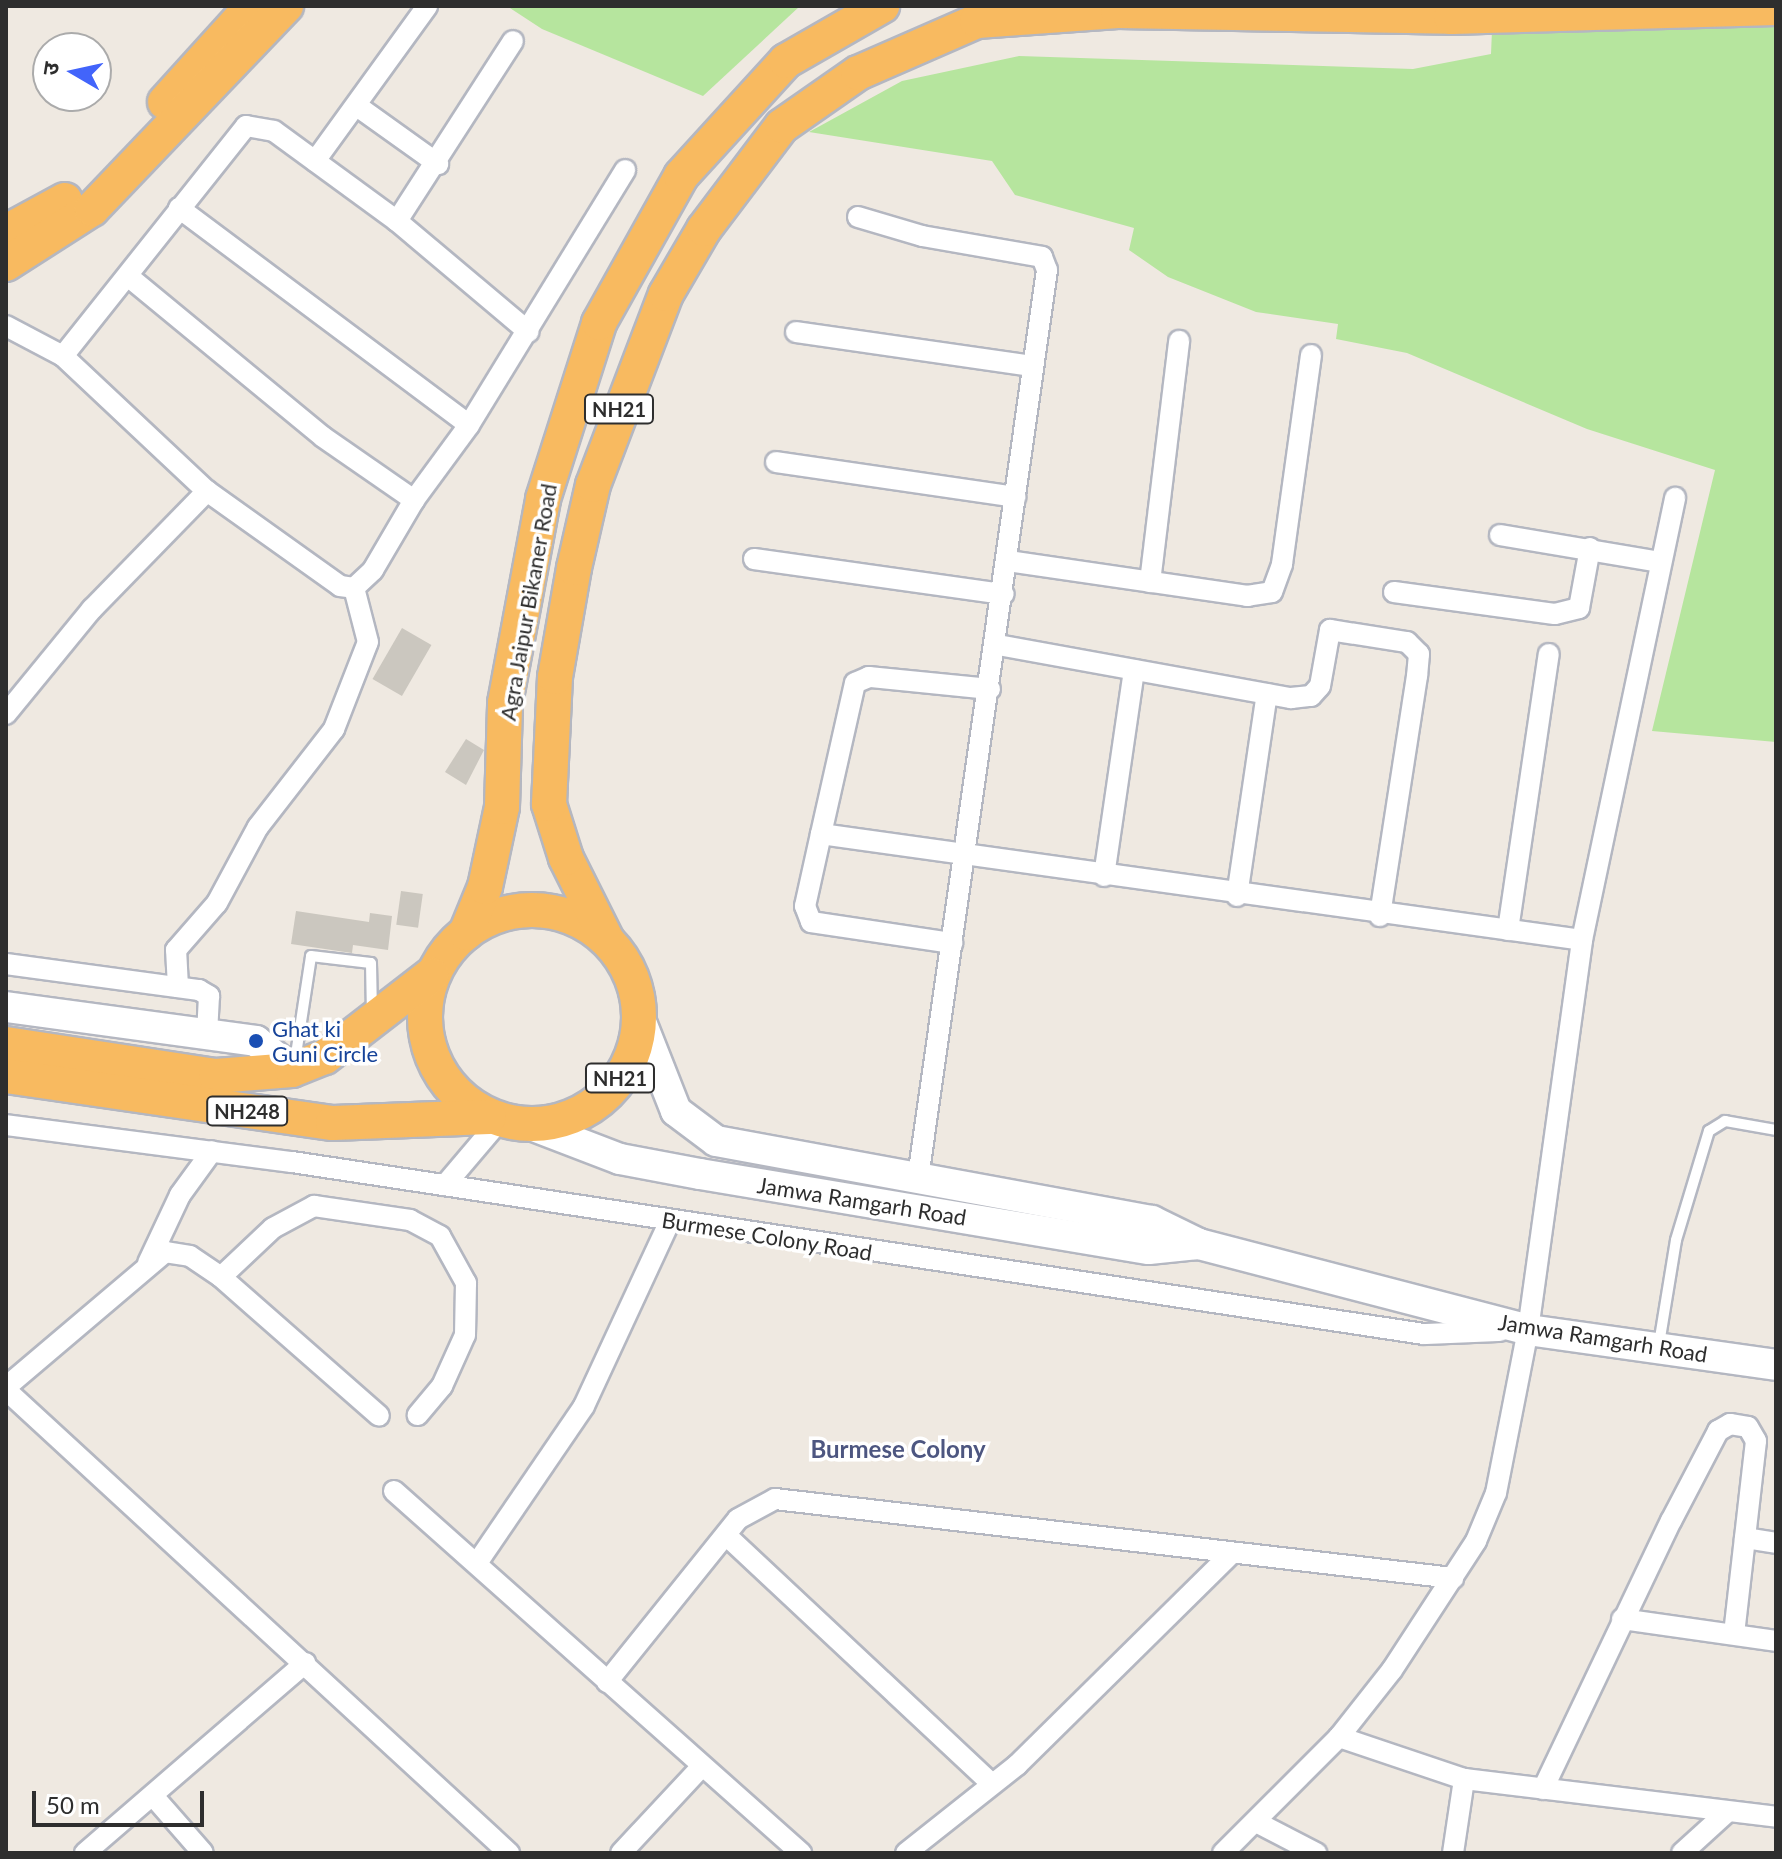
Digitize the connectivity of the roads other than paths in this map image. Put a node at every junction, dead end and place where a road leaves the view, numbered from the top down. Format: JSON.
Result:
{"nodes":[{"id":1,"x":252,"y":6,"type":"edge"},
{"id":2,"x":286,"y":6,"type":"edge"},
{"id":3,"x":427,"y":6,"type":"edge"},
{"id":4,"x":882,"y":6,"type":"edge"},
{"id":5,"x":1776,"y":8,"type":"edge"},
{"id":6,"x":513,"y":41,"type":"dead end"},
{"id":7,"x":357,"y":106,"type":"junction"},
{"id":8,"x":315,"y":161,"type":"junction"},
{"id":9,"x":438,"y":164,"type":"junction"},
{"id":10,"x":625,"y":170,"type":"dead end"},
{"id":11,"x":179,"y":208,"type":"junction"},
{"id":12,"x":858,"y":217,"type":"dead end"},
{"id":13,"x":397,"y":221,"type":"junction"},
{"id":14,"x":8,"y":250,"type":"edge"},
{"id":15,"x":129,"y":277,"type":"junction"},
{"id":16,"x":6,"y":326,"type":"edge"},
{"id":17,"x":529,"y":332,"type":"junction"},
{"id":18,"x":796,"y":332,"type":"dead end"},
{"id":19,"x":1179,"y":341,"type":"dead end"},
{"id":20,"x":1311,"y":355,"type":"dead end"},
{"id":21,"x":63,"y":356,"type":"junction"},
{"id":22,"x":1033,"y":366,"type":"junction"},
{"id":23,"x":469,"y":425,"type":"junction"},
{"id":24,"x":776,"y":462,"type":"dead end"},
{"id":25,"x":207,"y":491,"type":"junction"},
{"id":26,"x":1015,"y":497,"type":"junction"},
{"id":27,"x":1675,"y":498,"type":"dead end"},
{"id":28,"x":414,"y":500,"type":"junction"},
{"id":29,"x":1500,"y":535,"type":"dead end"},
{"id":30,"x":1590,"y":548,"type":"junction"},
{"id":31,"x":754,"y":559,"type":"dead end"},
{"id":32,"x":1008,"y":561,"type":"junction"},
{"id":33,"x":1660,"y":562,"type":"junction"},
{"id":34,"x":1150,"y":582,"type":"junction"},
{"id":35,"x":354,"y":588,"type":"junction"},
{"id":36,"x":1394,"y":592,"type":"dead end"},
{"id":37,"x":1004,"y":594,"type":"junction"},
{"id":38,"x":998,"y":645,"type":"junction"},
{"id":39,"x":1549,"y":654,"type":"dead end"},
{"id":40,"x":1134,"y":670,"type":"junction"},
{"id":41,"x":990,"y":689,"type":"junction"},
{"id":42,"x":1267,"y":694,"type":"junction"},
{"id":43,"x":6,"y":714,"type":"edge"},
{"id":44,"x":821,"y":834,"type":"junction"},
{"id":45,"x":962,"y":856,"type":"junction"},
{"id":46,"x":1104,"y":876,"type":"junction"},
{"id":47,"x":1237,"y":896,"type":"junction"},
{"id":48,"x":1380,"y":916,"type":"junction"},
{"id":49,"x":1508,"y":930,"type":"junction"},
{"id":50,"x":466,"y":933,"type":"junction"},
{"id":51,"x":607,"y":940,"type":"junction"},
{"id":52,"x":1582,"y":940,"type":"junction"},
{"id":53,"x":952,"y":943,"type":"junction"},
{"id":54,"x":6,"y":964,"type":"edge"},
{"id":55,"x":431,"y":975,"type":"junction"},
{"id":56,"x":178,"y":987,"type":"junction"},
{"id":57,"x":6,"y":1007,"type":"edge"},
{"id":58,"x":639,"y":1017,"type":"junction"},
{"id":59,"x":372,"y":1022,"type":"junction"},
{"id":60,"x":207,"y":1034,"type":"junction"},
{"id":61,"x":6,"y":1044,"type":"edge"},
{"id":62,"x":292,"y":1070,"type":"junction"},
{"id":63,"x":6,"y":1076,"type":"edge"},
{"id":64,"x":507,"y":1120,"type":"junction"},
{"id":65,"x":6,"y":1125,"type":"edge"},
{"id":66,"x":1776,"y":1130,"type":"edge"},
{"id":67,"x":212,"y":1151,"type":"junction"},
{"id":68,"x":918,"y":1178,"type":"junction"},
{"id":69,"x":445,"y":1185,"type":"junction"},
{"id":70,"x":670,"y":1221,"type":"junction"},
{"id":71,"x":1199,"y":1244,"type":"junction"},
{"id":72,"x":148,"y":1263,"type":"junction"},
{"id":73,"x":221,"y":1277,"type":"junction"},
{"id":74,"x":1528,"y":1330,"type":"junction"},
{"id":75,"x":1658,"y":1346,"type":"junction"},
{"id":76,"x":1776,"y":1365,"type":"edge"},
{"id":77,"x":6,"y":1388,"type":"edge"},
{"id":78,"x":418,"y":1415,"type":"dead end"},
{"id":79,"x":379,"y":1416,"type":"dead end"},
{"id":80,"x":394,"y":1491,"type":"dead end"},
{"id":81,"x":728,"y":1537,"type":"junction"},
{"id":82,"x":1745,"y":1538,"type":"junction"},
{"id":83,"x":1776,"y":1543,"type":"edge"},
{"id":84,"x":1232,"y":1553,"type":"junction"},
{"id":85,"x":479,"y":1560,"type":"junction"},
{"id":86,"x":1453,"y":1578,"type":"junction"},
{"id":87,"x":1622,"y":1619,"type":"junction"},
{"id":88,"x":1734,"y":1634,"type":"junction"},
{"id":89,"x":1776,"y":1641,"type":"edge"},
{"id":90,"x":305,"y":1663,"type":"junction"},
{"id":91,"x":607,"y":1682,"type":"junction"},
{"id":92,"x":1339,"y":1737,"type":"junction"},
{"id":93,"x":702,"y":1766,"type":"junction"},
{"id":94,"x":1464,"y":1779,"type":"junction"},
{"id":95,"x":991,"y":1783,"type":"junction"},
{"id":96,"x":1543,"y":1789,"type":"junction"},
{"id":97,"x":154,"y":1797,"type":"junction"},
{"id":98,"x":1726,"y":1813,"type":"junction"},
{"id":99,"x":1776,"y":1817,"type":"edge"},
{"id":100,"x":1256,"y":1822,"type":"junction"},
{"id":101,"x":85,"y":1853,"type":"edge"},
{"id":102,"x":203,"y":1853,"type":"edge"},
{"id":103,"x":509,"y":1853,"type":"edge"},
{"id":104,"x":621,"y":1853,"type":"edge"},
{"id":105,"x":801,"y":1853,"type":"edge"},
{"id":106,"x":906,"y":1853,"type":"edge"},
{"id":107,"x":1223,"y":1853,"type":"edge"},
{"id":108,"x":1316,"y":1853,"type":"edge"},
{"id":109,"x":1453,"y":1853,"type":"edge"},
{"id":110,"x":1682,"y":1853,"type":"edge"}],
"edges":[{"from":1,"to":14,"type":"highway"},
{"from":2,"to":14,"type":"highway"},
{"from":3,"to":7,"type":"street"},
{"from":4,"to":50,"type":"highway","name":"Agra Jaipur Bikaner Road","number":"NH21"},
{"from":5,"to":51,"type":"highway","name":"Agra Jaipur Bikaner Road","number":"NH21"},
{"from":6,"to":9,"type":"street"},
{"from":7,"to":8,"type":"street"},
{"from":7,"to":9,"type":"street"},
{"from":8,"to":11,"type":"street"},
{"from":8,"to":13,"type":"street"},
{"from":9,"to":13,"type":"street"},
{"from":10,"to":17,"type":"street"},
{"from":11,"to":15,"type":"street"},
{"from":11,"to":23,"type":"street"},
{"from":12,"to":22,"type":"street"},
{"from":13,"to":17,"type":"street"},
{"from":15,"to":21,"type":"street"},
{"from":15,"to":28,"type":"street"},
{"from":16,"to":21,"type":"street"},
{"from":17,"to":23,"type":"street"},
{"from":18,"to":22,"type":"street"},
{"from":19,"to":34,"type":"street"},
{"from":20,"to":34,"type":"street"},
{"from":21,"to":25,"type":"street"},
{"from":22,"to":26,"type":"street"},
{"from":23,"to":28,"type":"street"},
{"from":24,"to":26,"type":"street"},
{"from":25,"to":35,"type":"street"},
{"from":25,"to":43,"type":"street"},
{"from":26,"to":32,"type":"street"},
{"from":27,"to":33,"type":"street"},
{"from":28,"to":35,"type":"street"},
{"from":29,"to":30,"type":"street"},
{"from":30,"to":33,"type":"street"},
{"from":30,"to":36,"type":"street"},
{"from":31,"to":37,"type":"street"},
{"from":32,"to":34,"type":"street"},
{"from":32,"to":37,"type":"street"},
{"from":33,"to":52,"type":"street"},
{"from":35,"to":56,"type":"street"},
{"from":37,"to":38,"type":"street"},
{"from":38,"to":40,"type":"street"},
{"from":38,"to":41,"type":"street"},
{"from":39,"to":49,"type":"street"},
{"from":40,"to":42,"type":"street"},
{"from":40,"to":46,"type":"street"},
{"from":41,"to":44,"type":"street"},
{"from":41,"to":45,"type":"street"},
{"from":42,"to":47,"type":"street"},
{"from":42,"to":48,"type":"street"},
{"from":44,"to":45,"type":"street"},
{"from":44,"to":53,"type":"street"},
{"from":45,"to":46,"type":"street"},
{"from":45,"to":53,"type":"street"},
{"from":46,"to":47,"type":"street"},
{"from":47,"to":48,"type":"street"},
{"from":48,"to":49,"type":"street"},
{"from":49,"to":52,"type":"street"},
{"from":50,"to":51,"type":"highway","number":"NH21"},
{"from":50,"to":55,"type":"highway","number":"NH21"},
{"from":51,"to":58,"type":"highway","number":"NH21"},
{"from":52,"to":74,"type":"street"},
{"from":53,"to":68,"type":"street"},
{"from":54,"to":56,"type":"street"},
{"from":55,"to":59,"type":"highway","number":"NH248"},
{"from":55,"to":64,"type":"highway"},
{"from":56,"to":60,"type":"street"},
{"from":57,"to":60,"type":"main road"},
{"from":58,"to":64,"type":"highway","number":"NH21"},
{"from":58,"to":68,"type":"main road","name":"Jamwa Ramgarh Road"},
{"from":59,"to":62,"type":"highway","number":"NH248"},
{"from":59,"to":62,"type":"lane"},
{"from":60,"to":62,"type":"main road"},
{"from":61,"to":62,"type":"highway","number":"NH248"},
{"from":63,"to":64,"type":"highway","name":"Jamwa Ramgarh Road","number":"NH248"},
{"from":64,"to":69,"type":"street"},
{"from":64,"to":71,"type":"main road","name":"Jamwa Ramgarh Road"},
{"from":65,"to":67,"type":"street","name":"Burmese Colony Road"},
{"from":66,"to":75,"type":"lane"},
{"from":67,"to":69,"type":"street","name":"Burmese Colony Road"},
{"from":67,"to":72,"type":"street"},
{"from":68,"to":71,"type":"main road","name":"Jamwa Ramgarh Road"},
{"from":69,"to":70,"type":"street","name":"Burmese Colony Road"},
{"from":70,"to":74,"type":"street","name":"Burmese Colony Road"},
{"from":70,"to":85,"type":"street"},
{"from":71,"to":74,"type":"main road","name":"Jamwa Ramgarh Road"},
{"from":72,"to":73,"type":"street"},
{"from":72,"to":77,"type":"street"},
{"from":73,"to":78,"type":"street"},
{"from":73,"to":79,"type":"street"},
{"from":74,"to":75,"type":"main road","name":"Jamwa Ramgarh Road"},
{"from":74,"to":86,"type":"street"},
{"from":75,"to":76,"type":"main road","name":"Jamwa Ramgarh Road"},
{"from":77,"to":90,"type":"street"},
{"from":80,"to":85,"type":"street"},
{"from":81,"to":84,"type":"street"},
{"from":81,"to":91,"type":"street"},
{"from":81,"to":95,"type":"street"},
{"from":82,"to":83,"type":"street"},
{"from":82,"to":87,"type":"street"},
{"from":82,"to":88,"type":"street"},
{"from":84,"to":86,"type":"street"},
{"from":84,"to":95,"type":"street"},
{"from":85,"to":91,"type":"street"},
{"from":86,"to":92,"type":"street"},
{"from":87,"to":88,"type":"street"},
{"from":87,"to":96,"type":"street"},
{"from":88,"to":89,"type":"street"},
{"from":90,"to":97,"type":"street"},
{"from":90,"to":103,"type":"street"},
{"from":91,"to":93,"type":"street"},
{"from":92,"to":94,"type":"street"},
{"from":92,"to":100,"type":"street"},
{"from":93,"to":104,"type":"street"},
{"from":93,"to":105,"type":"street"},
{"from":94,"to":96,"type":"street"},
{"from":94,"to":109,"type":"street"},
{"from":95,"to":106,"type":"street"},
{"from":96,"to":98,"type":"street"},
{"from":97,"to":101,"type":"street"},
{"from":97,"to":102,"type":"street"},
{"from":98,"to":99,"type":"street"},
{"from":98,"to":110,"type":"street"},
{"from":100,"to":107,"type":"street"},
{"from":100,"to":108,"type":"street"}]}
